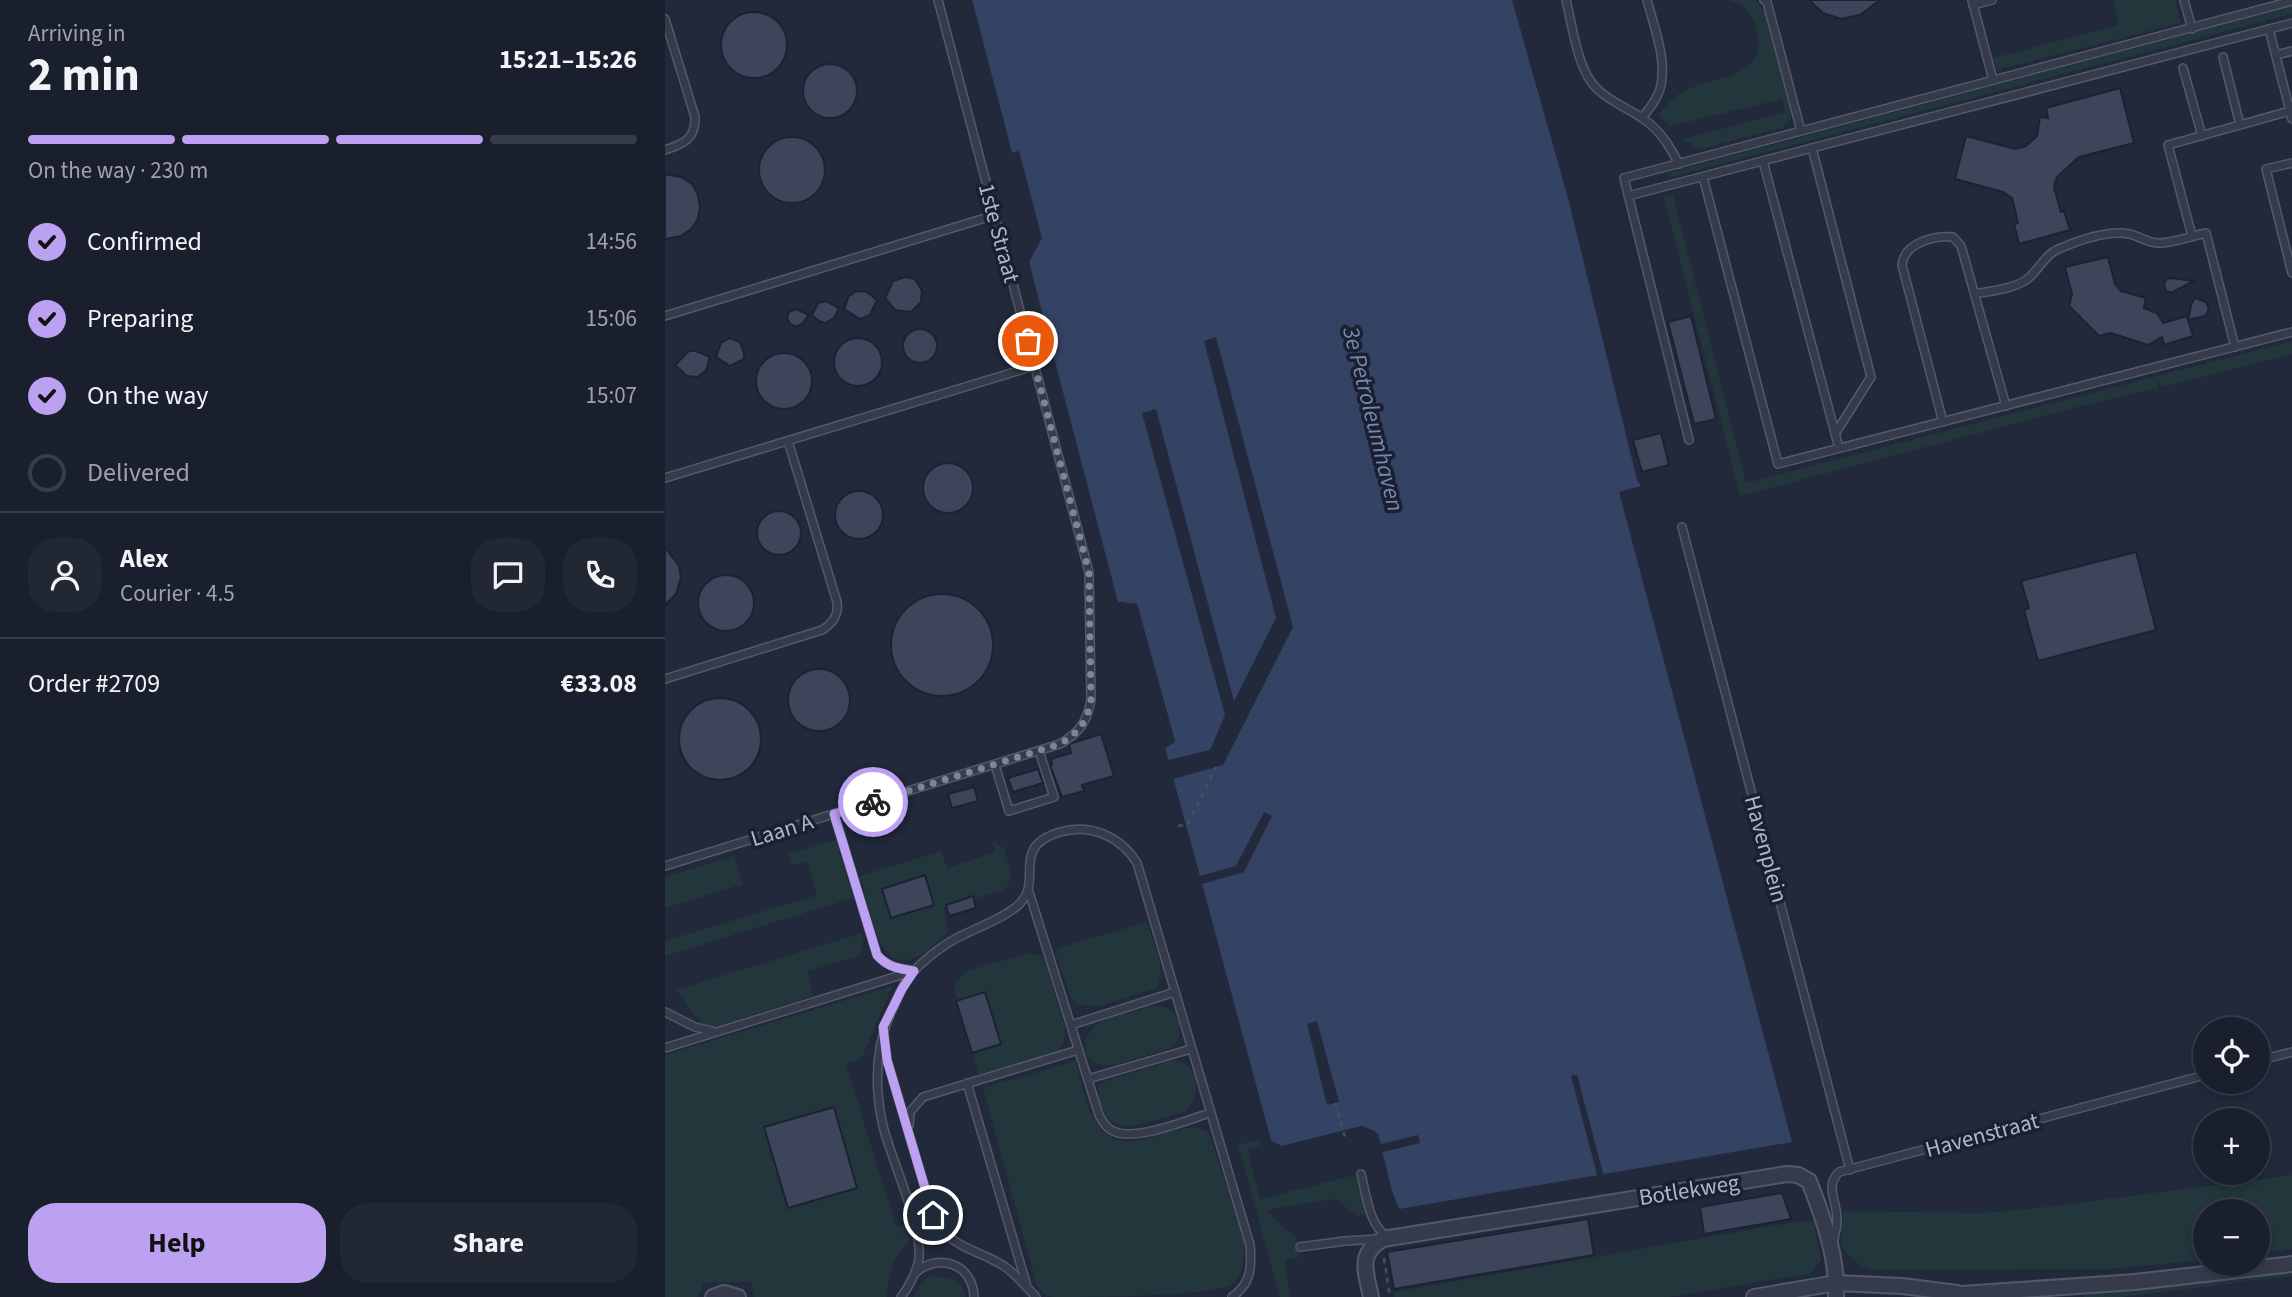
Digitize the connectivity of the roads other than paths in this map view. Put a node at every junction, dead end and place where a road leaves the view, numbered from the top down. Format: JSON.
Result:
{"nodes":[{"id":1,"x":938,"y":0,"type":"edge"},
{"id":2,"x":1566,"y":0,"type":"edge"},
{"id":3,"x":1649,"y":0,"type":"edge"},
{"id":4,"x":1764,"y":0,"type":"edge"},
{"id":5,"x":1992,"y":0,"type":"edge"},
{"id":6,"x":2184,"y":0,"type":"edge"},
{"id":7,"x":2292,"y":1,"type":"edge"},
{"id":8,"x":1972,"y":2,"type":"edge"},
{"id":9,"x":665,"y":19,"type":"edge"},
{"id":10,"x":2292,"y":23,"type":"edge"},
{"id":11,"x":2192,"y":29,"type":"junction"},
{"id":12,"x":2269,"y":29,"type":"junction"},
{"id":13,"x":2292,"y":51,"type":"edge"},
{"id":14,"x":2276,"y":55,"type":"junction"},
{"id":15,"x":2223,"y":57,"type":"dead end"},
{"id":16,"x":2183,"y":68,"type":"dead end"},
{"id":17,"x":1993,"y":80,"type":"junction"},
{"id":18,"x":2292,"y":82,"type":"edge"},
{"id":19,"x":2283,"y":85,"type":"junction"},
{"id":20,"x":2291,"y":115,"type":"edge"},
{"id":21,"x":1642,"y":118,"type":"junction"},
{"id":22,"x":2240,"y":125,"type":"junction"},
{"id":23,"x":1801,"y":131,"type":"junction"},
{"id":24,"x":2202,"y":136,"type":"junction"},
{"id":25,"x":1812,"y":148,"type":"junction"},
{"id":26,"x":665,"y":150,"type":"edge"},
{"id":27,"x":1763,"y":161,"type":"junction"},
{"id":28,"x":2292,"y":163,"type":"edge"},
{"id":29,"x":1679,"y":164,"type":"junction"},
{"id":30,"x":1703,"y":177,"type":"junction"},
{"id":31,"x":1629,"y":196,"type":"junction"},
{"id":32,"x":995,"y":215,"type":"junction"},
{"id":33,"x":2192,"y":236,"type":"junction"},
{"id":34,"x":2292,"y":273,"type":"edge"},
{"id":35,"x":1975,"y":295,"type":"junction"},
{"id":36,"x":665,"y":316,"type":"edge"},
{"id":37,"x":2292,"y":332,"type":"edge"},
{"id":38,"x":2235,"y":347,"type":"junction"},
{"id":39,"x":1034,"y":366,"type":"junction"},
{"id":40,"x":2006,"y":405,"type":"junction"},
{"id":41,"x":1943,"y":422,"type":"junction"},
{"id":42,"x":1835,"y":435,"type":"junction"},
{"id":43,"x":1689,"y":440,"type":"dead end"},
{"id":44,"x":788,"y":441,"type":"junction"},
{"id":45,"x":1839,"y":449,"type":"junction"},
{"id":46,"x":665,"y":478,"type":"edge"},
{"id":47,"x":1682,"y":527,"type":"dead end"},
{"id":48,"x":665,"y":679,"type":"edge"},
{"id":49,"x":1060,"y":744,"type":"joint"},
{"id":50,"x":1039,"y":751,"type":"junction"},
{"id":51,"x":995,"y":765,"type":"junction"},
{"id":52,"x":834,"y":814,"type":"junction"},
{"id":53,"x":665,"y":866,"type":"edge"},
{"id":54,"x":1029,"y":892,"type":"junction"},
{"id":55,"x":914,"y":971,"type":"junction"},
{"id":56,"x":1175,"y":992,"type":"junction"},
{"id":57,"x":665,"y":1012,"type":"edge"},
{"id":58,"x":1071,"y":1025,"type":"junction"},
{"id":59,"x":883,"y":1027,"type":"junction"},
{"id":60,"x":716,"y":1032,"type":"junction"},
{"id":61,"x":665,"y":1048,"type":"edge"},
{"id":62,"x":1192,"y":1049,"type":"junction"},
{"id":63,"x":1078,"y":1050,"type":"junction"},
{"id":64,"x":2292,"y":1052,"type":"edge"},
{"id":65,"x":2270,"y":1058,"type":"edge"},
{"id":66,"x":2193,"y":1078,"type":"edge"},
{"id":67,"x":1088,"y":1079,"type":"junction"},
{"id":68,"x":967,"y":1083,"type":"junction"},
{"id":69,"x":1210,"y":1113,"type":"junction"},
{"id":70,"x":910,"y":1138,"type":"junction"},
{"id":71,"x":1850,"y":1170,"type":"junction"},
{"id":72,"x":1361,"y":1174,"type":"dead end"},
{"id":73,"x":1385,"y":1239,"type":"junction"},
{"id":74,"x":1300,"y":1247,"type":"dead end"},
{"id":75,"x":1831,"y":1252,"type":"junction"},
{"id":76,"x":2292,"y":1264,"type":"edge"},
{"id":77,"x":914,"y":1273,"type":"junction"},
{"id":78,"x":1028,"y":1288,"type":"junction"},
{"id":79,"x":1836,"y":1290,"type":"edge"},
{"id":80,"x":1962,"y":1294,"type":"junction"},
{"id":81,"x":713,"y":1297,"type":"edge"},
{"id":82,"x":738,"y":1297,"type":"edge"},
{"id":83,"x":901,"y":1297,"type":"edge"},
{"id":84,"x":974,"y":1297,"type":"edge"},
{"id":85,"x":1036,"y":1297,"type":"edge"},
{"id":86,"x":1232,"y":1297,"type":"edge"},
{"id":87,"x":1371,"y":1297,"type":"edge"},
{"id":88,"x":1754,"y":1297,"type":"edge"},
{"id":89,"x":1945,"y":1297,"type":"edge"}],
"edges":[{"from":1,"to":32,"type":"lane","name":"1ste Straat"},
{"from":2,"to":21,"type":"lane"},
{"from":3,"to":21,"type":"lane"},
{"from":4,"to":23,"type":"lane"},
{"from":5,"to":8,"type":"lane"},
{"from":6,"to":11,"type":"lane"},
{"from":7,"to":11,"type":"lane"},
{"from":8,"to":17,"type":"lane"},
{"from":9,"to":26,"type":"lane"},
{"from":10,"to":12,"type":"lane"},
{"from":11,"to":17,"type":"lane"},
{"from":12,"to":14,"type":"lane"},
{"from":12,"to":25,"type":"lane"},
{"from":13,"to":14,"type":"lane"},
{"from":14,"to":19,"type":"lane"},
{"from":15,"to":22,"type":"lane"},
{"from":16,"to":24,"type":"lane"},
{"from":17,"to":23,"type":"lane"},
{"from":18,"to":19,"type":"lane"},
{"from":19,"to":20,"type":"lane"},
{"from":20,"to":22,"type":"lane"},
{"from":21,"to":29,"type":"lane"},
{"from":22,"to":24,"type":"lane"},
{"from":23,"to":29,"type":"lane"},
{"from":24,"to":33,"type":"lane"},
{"from":25,"to":27,"type":"lane"},
{"from":25,"to":42,"type":"lane"},
{"from":27,"to":30,"type":"lane"},
{"from":27,"to":42,"type":"lane"},
{"from":28,"to":34,"type":"lane"},
{"from":29,"to":31,"type":"lane"},
{"from":30,"to":31,"type":"lane"},
{"from":30,"to":45,"type":"lane"},
{"from":31,"to":43,"type":"lane"},
{"from":32,"to":36,"type":"lane"},
{"from":32,"to":39,"type":"lane","name":"1ste Straat"},
{"from":33,"to":35,"type":"lane"},
{"from":33,"to":38,"type":"lane"},
{"from":35,"to":40,"type":"lane"},
{"from":35,"to":41,"type":"lane"},
{"from":37,"to":38,"type":"lane"},
{"from":38,"to":40,"type":"lane"},
{"from":39,"to":44,"type":"lane"},
{"from":39,"to":49,"type":"lane","name":"1ste Straat"},
{"from":40,"to":41,"type":"lane"},
{"from":41,"to":45,"type":"lane"},
{"from":42,"to":45,"type":"lane"},
{"from":44,"to":46,"type":"lane"},
{"from":44,"to":48,"type":"lane"},
{"from":47,"to":71,"type":"lane","name":"Havenplein"},
{"from":49,"to":50,"type":"lane","name":"Laan A"},
{"from":50,"to":51,"type":"lane","name":"Laan A"},
{"from":50,"to":51,"type":"lane"},
{"from":51,"to":52,"type":"lane","name":"Laan A"},
{"from":52,"to":53,"type":"lane","name":"Laan A"},
{"from":52,"to":55,"type":"lane"},
{"from":54,"to":55,"type":"lane"},
{"from":54,"to":56,"type":"lane"},
{"from":54,"to":58,"type":"lane"},
{"from":55,"to":59,"type":"lane"},
{"from":55,"to":60,"type":"lane"},
{"from":56,"to":58,"type":"lane"},
{"from":56,"to":62,"type":"lane"},
{"from":57,"to":60,"type":"lane"},
{"from":58,"to":63,"type":"lane"},
{"from":59,"to":70,"type":"lane"},
{"from":59,"to":77,"type":"lane"},
{"from":60,"to":61,"type":"lane"},
{"from":62,"to":67,"type":"lane"},
{"from":62,"to":69,"type":"lane"},
{"from":63,"to":67,"type":"lane"},
{"from":63,"to":68,"type":"lane"},
{"from":64,"to":65,"type":"lane"},
{"from":66,"to":71,"type":"lane","name":"Havenstraat"},
{"from":67,"to":69,"type":"lane"},
{"from":68,"to":70,"type":"lane"},
{"from":68,"to":78,"type":"lane"},
{"from":69,"to":86,"type":"lane"},
{"from":70,"to":78,"type":"lane"},
{"from":71,"to":75,"type":"lane"},
{"from":72,"to":73,"type":"lane"},
{"from":73,"to":74,"type":"lane"},
{"from":73,"to":75,"type":"street","name":"Botlekweg"},
{"from":73,"to":87,"type":"street"},
{"from":75,"to":79,"type":"street","name":"Botlekweg"},
{"from":76,"to":80,"type":"street"},
{"from":77,"to":83,"type":"lane"},
{"from":77,"to":84,"type":"lane"},
{"from":78,"to":85,"type":"lane"},
{"from":79,"to":80,"type":"street"},
{"from":79,"to":88,"type":"street"},
{"from":80,"to":89,"type":"street"},
{"from":81,"to":82,"type":"street"}]}
